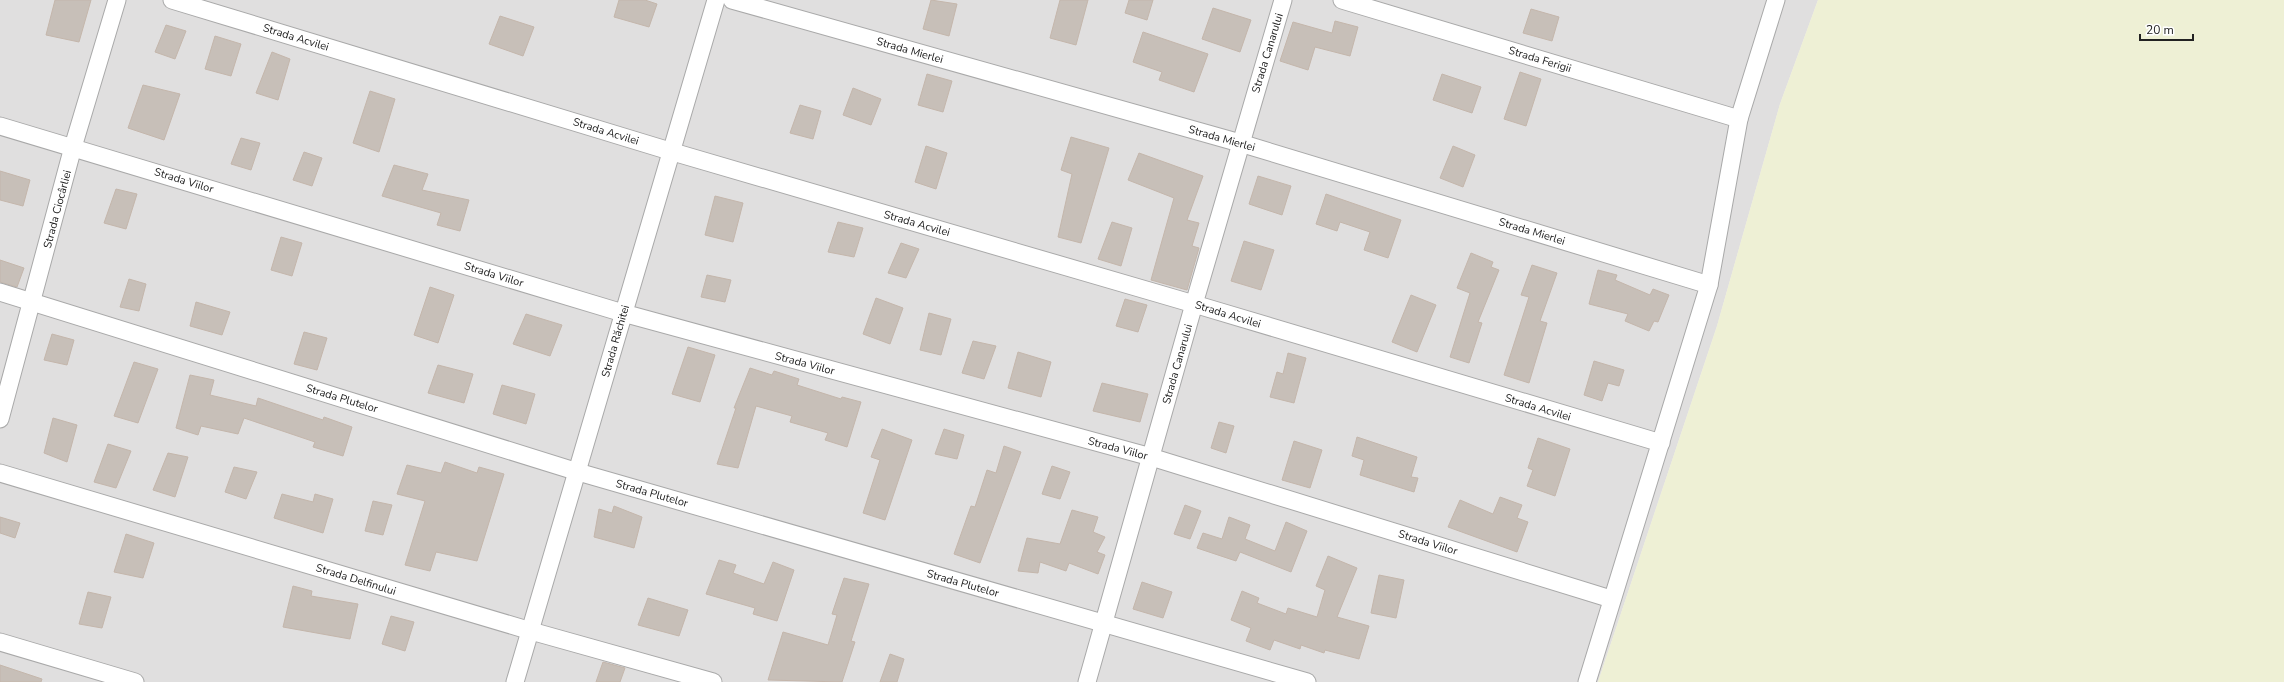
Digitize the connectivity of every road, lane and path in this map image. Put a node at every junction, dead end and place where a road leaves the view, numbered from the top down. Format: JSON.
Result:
{"nodes":[{"id":1,"x":117,"y":0,"type":"edge"},
{"id":2,"x":172,"y":0,"type":"edge"},
{"id":3,"x":716,"y":0,"type":"edge"},
{"id":4,"x":732,"y":0,"type":"edge"},
{"id":5,"x":1283,"y":0,"type":"edge"},
{"id":6,"x":1342,"y":0,"type":"edge"},
{"id":7,"x":1776,"y":0,"type":"edge"},
{"id":8,"x":1739,"y":119,"type":"junction"},
{"id":9,"x":0,"y":126,"type":"edge"},
{"id":10,"x":1240,"y":143,"type":"junction"},
{"id":11,"x":73,"y":147,"type":"junction"},
{"id":12,"x":673,"y":152,"type":"junction"},
{"id":13,"x":1709,"y":284,"type":"junction"},
{"id":14,"x":0,"y":292,"type":"edge"},
{"id":15,"x":32,"y":301,"type":"junction"},
{"id":16,"x":1194,"y":304,"type":"junction"},
{"id":17,"x":623,"y":313,"type":"junction"},
{"id":18,"x":0,"y":419,"type":"edge"},
{"id":19,"x":1661,"y":444,"type":"junction"},
{"id":20,"x":1151,"y":457,"type":"junction"},
{"id":21,"x":578,"y":472,"type":"junction"},
{"id":22,"x":0,"y":473,"type":"edge"},
{"id":23,"x":1611,"y":599,"type":"junction"},
{"id":24,"x":1103,"y":624,"type":"junction"},
{"id":25,"x":531,"y":631,"type":"junction"},
{"id":26,"x":0,"y":642,"type":"edge"},
{"id":27,"x":135,"y":682,"type":"edge"},
{"id":28,"x":515,"y":682,"type":"edge"},
{"id":29,"x":713,"y":682,"type":"edge"},
{"id":30,"x":1087,"y":682,"type":"edge"},
{"id":31,"x":1308,"y":682,"type":"edge"},
{"id":32,"x":1586,"y":682,"type":"edge"}],
"edges":[{"from":1,"to":11,"type":"street","name":"Strada Ciocârliei"},
{"from":2,"to":12,"type":"street","name":"Strada Acvilei"},
{"from":3,"to":12,"type":"street","name":"Strada Răchitei"},
{"from":4,"to":10,"type":"street","name":"Strada Mierlei"},
{"from":5,"to":10,"type":"street","name":"Strada Canarului"},
{"from":6,"to":8,"type":"street","name":"Strada Ferigii"},
{"from":7,"to":8,"type":"street"},
{"from":8,"to":13,"type":"street"},
{"from":9,"to":11,"type":"street","name":"Strada Viilor"},
{"from":10,"to":13,"type":"street","name":"Strada Mierlei"},
{"from":10,"to":16,"type":"street","name":"Strada Canarului"},
{"from":11,"to":15,"type":"street","name":"Strada Ciocârliei"},
{"from":11,"to":17,"type":"street","name":"Strada Viilor"},
{"from":12,"to":16,"type":"street","name":"Strada Acvilei"},
{"from":12,"to":17,"type":"street","name":"Strada Răchitei"},
{"from":13,"to":19,"type":"street"},
{"from":14,"to":15,"type":"street","name":"Strada Plutelor"},
{"from":15,"to":18,"type":"street","name":"Strada Ciocârliei"},
{"from":15,"to":21,"type":"street","name":"Strada Plutelor"},
{"from":16,"to":19,"type":"street","name":"Strada Acvilei"},
{"from":16,"to":20,"type":"street","name":"Strada Canarului"},
{"from":17,"to":20,"type":"street","name":"Strada Viilor"},
{"from":17,"to":21,"type":"street","name":"Strada Răchitei"},
{"from":19,"to":23,"type":"street"},
{"from":20,"to":23,"type":"street","name":"Strada Viilor"},
{"from":20,"to":24,"type":"street","name":"Strada Canarului"},
{"from":21,"to":24,"type":"street","name":"Strada Plutelor"},
{"from":21,"to":25,"type":"street","name":"Strada Răchitei"},
{"from":22,"to":25,"type":"street","name":"Strada Delfinului"},
{"from":23,"to":32,"type":"street"},
{"from":24,"to":30,"type":"street","name":"Strada Canarului"},
{"from":24,"to":31,"type":"street","name":"Strada Plutelor"},
{"from":25,"to":28,"type":"street","name":"Strada Răchitei"},
{"from":25,"to":29,"type":"street","name":"Strada Delfinului"},
{"from":26,"to":27,"type":"street"}]}
